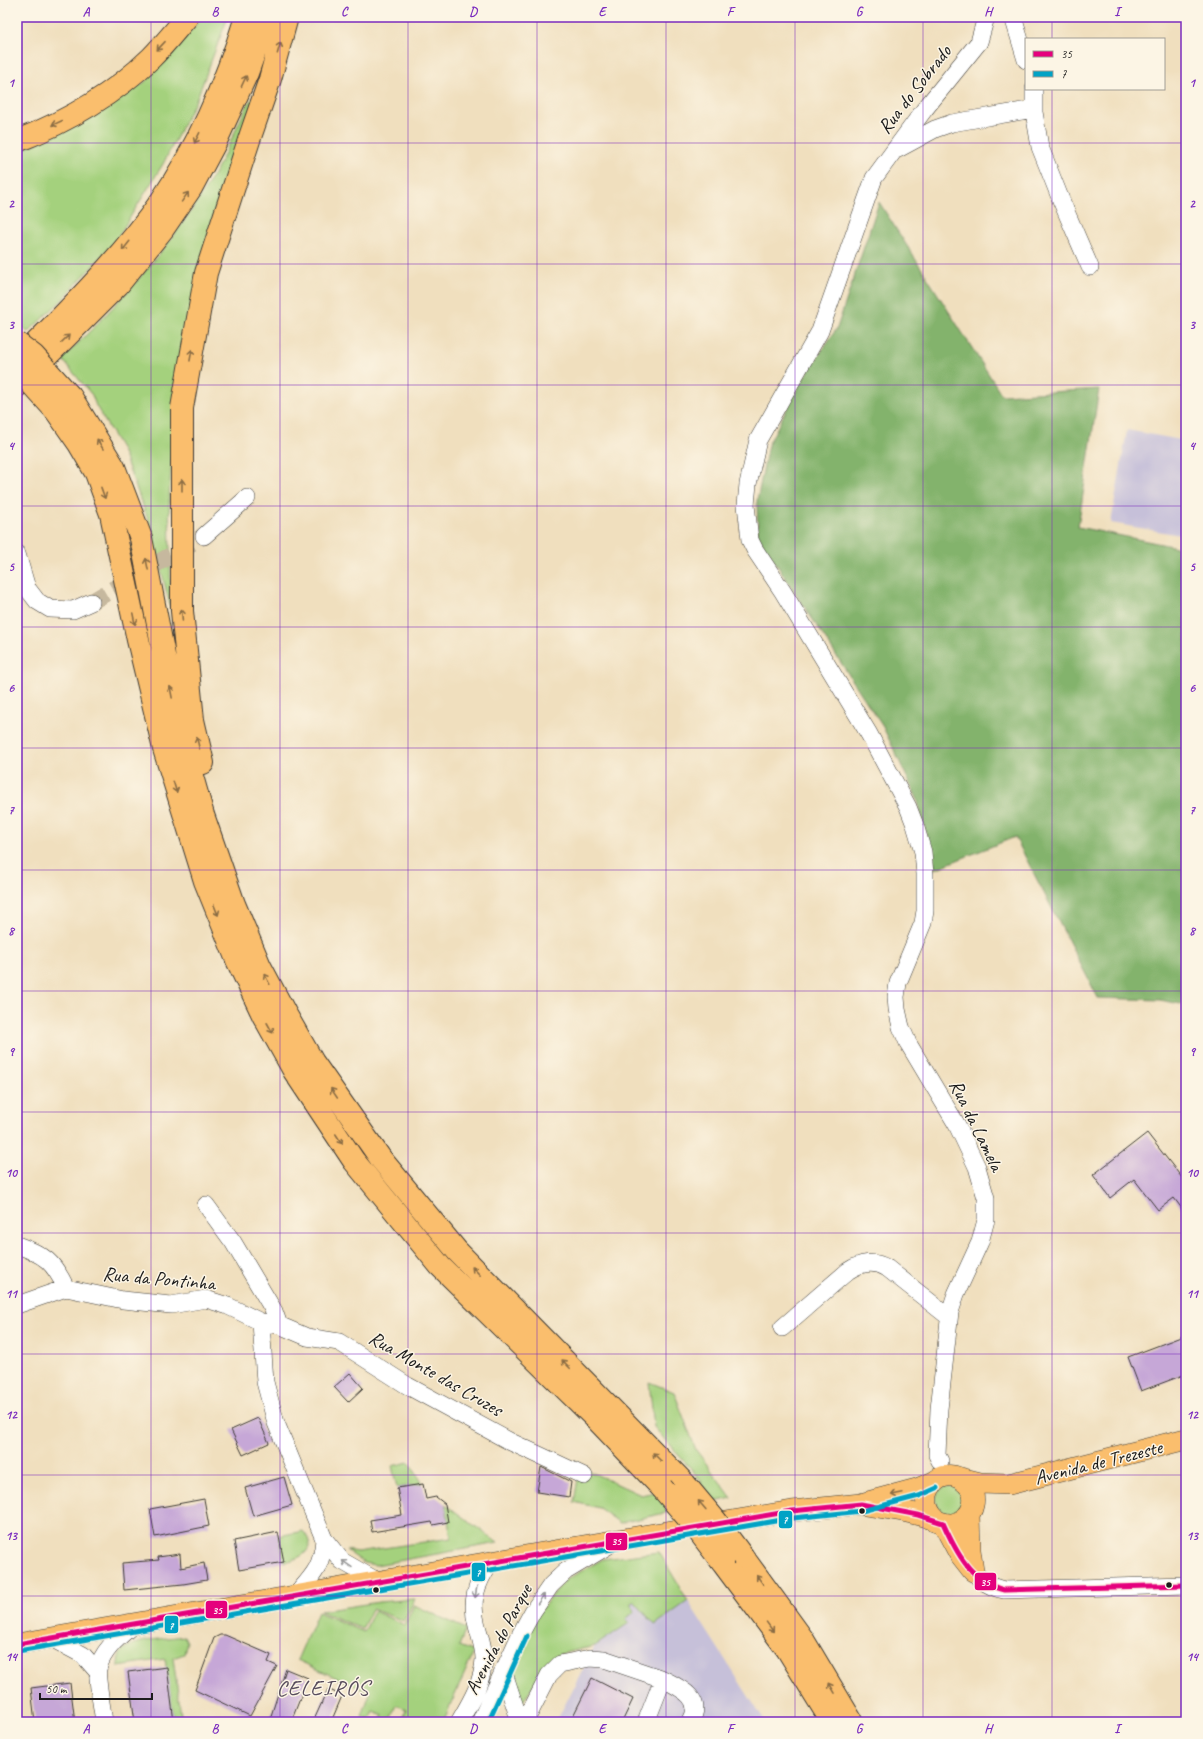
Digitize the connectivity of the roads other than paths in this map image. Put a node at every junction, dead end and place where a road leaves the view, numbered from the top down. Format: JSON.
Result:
{"nodes":[{"id":1,"x":187,"y":17,"type":"edge"},
{"id":2,"x":246,"y":17,"type":"edge"},
{"id":3,"x":267,"y":17,"type":"edge"},
{"id":4,"x":287,"y":17,"type":"edge"},
{"id":5,"x":986,"y":17,"type":"edge"},
{"id":6,"x":1013,"y":17,"type":"edge"},
{"id":7,"x":1025,"y":57,"type":"edge"},
{"id":8,"x":1034,"y":90,"type":"edge"},
{"id":9,"x":1034,"y":109,"type":"junction"},
{"id":10,"x":17,"y":141,"type":"edge"},
{"id":11,"x":895,"y":151,"type":"junction"},
{"id":12,"x":1090,"y":267,"type":"dead end"},
{"id":13,"x":17,"y":343,"type":"edge"},
{"id":14,"x":17,"y":362,"type":"edge"},
{"id":15,"x":17,"y":368,"type":"edge"},
{"id":16,"x":17,"y":386,"type":"edge"},
{"id":17,"x":63,"y":404,"type":"junction"},
{"id":18,"x":247,"y":498,"type":"dead end"},
{"id":19,"x":204,"y":536,"type":"tunnel mouth"},
{"id":20,"x":17,"y":554,"type":"edge"},
{"id":21,"x":91,"y":602,"type":"tunnel mouth"},
{"id":22,"x":925,"y":886,"type":"joint"},
{"id":23,"x":234,"y":904,"type":"junction"},
{"id":24,"x":206,"y":1205,"type":"dead end"},
{"id":25,"x":17,"y":1245,"type":"edge"},
{"id":26,"x":66,"y":1288,"type":"junction"},
{"id":27,"x":17,"y":1305,"type":"edge"},
{"id":28,"x":949,"y":1317,"type":"junction"},
{"id":29,"x":261,"y":1322,"type":"junction"},
{"id":30,"x":279,"y":1325,"type":"junction"},
{"id":31,"x":782,"y":1328,"type":"dead end"},
{"id":32,"x":1186,"y":1439,"type":"edge"},
{"id":33,"x":943,"y":1475,"type":"junction"},
{"id":34,"x":584,"y":1476,"type":"dead end"},
{"id":35,"x":1009,"y":1484,"type":"junction"},
{"id":36,"x":861,"y":1504,"type":"junction"},
{"id":37,"x":970,"y":1513,"type":"junction"},
{"id":38,"x":939,"y":1521,"type":"junction"},
{"id":39,"x":324,"y":1538,"type":"junction"},
{"id":40,"x":618,"y":1540,"type":"junction"},
{"id":41,"x":490,"y":1562,"type":"junction"},
{"id":42,"x":973,"y":1572,"type":"junction"},
{"id":43,"x":377,"y":1581,"type":"junction"},
{"id":44,"x":1186,"y":1585,"type":"edge"},
{"id":45,"x":295,"y":1596,"type":"junction"},
{"id":46,"x":134,"y":1624,"type":"junction"},
{"id":47,"x":51,"y":1638,"type":"junction"},
{"id":48,"x":17,"y":1644,"type":"edge"},
{"id":49,"x":503,"y":1670,"type":"junction"},
{"id":50,"x":97,"y":1671,"type":"junction"},
{"id":51,"x":663,"y":1679,"type":"junction"},
{"id":52,"x":104,"y":1722,"type":"edge"},
{"id":53,"x":459,"y":1722,"type":"edge"},
{"id":54,"x":480,"y":1722,"type":"edge"},
{"id":55,"x":520,"y":1722,"type":"edge"},
{"id":56,"x":525,"y":1722,"type":"edge"},
{"id":57,"x":646,"y":1722,"type":"edge"},
{"id":58,"x":690,"y":1722,"type":"edge"},
{"id":59,"x":832,"y":1722,"type":"edge"},
{"id":60,"x":852,"y":1722,"type":"edge"}],
"edges":[{"from":1,"to":10,"type":"highway","one_way":true},
{"from":2,"to":14,"type":"highway","one_way":true},
{"from":16,"to":3,"type":"highway","one_way":true},
{"from":23,"to":4,"type":"highway","one_way":true},
{"from":5,"to":11,"type":"street","name":"Rua do Sobrado"},
{"from":6,"to":7,"type":"street"},
{"from":8,"to":9,"type":"street"},
{"from":9,"to":11,"type":"street"},
{"from":9,"to":12,"type":"street"},
{"from":11,"to":22,"type":"street","name":"Rua do Sobrado"},
{"from":13,"to":17,"type":"highway","bridge":true},
{"from":15,"to":17,"type":"highway","bridge":true},
{"from":23,"to":17,"type":"highway","one_way":true},
{"from":17,"to":59,"type":"highway","one_way":true,"bridge":true},
{"from":18,"to":19,"type":"street"},
{"from":20,"to":21,"type":"street"},
{"from":22,"to":28,"type":"street","name":"Rua da Lamela"},
{"from":60,"to":23,"type":"highway","one_way":true,"bridge":true},
{"from":24,"to":30,"type":"street"},
{"from":25,"to":26,"type":"street"},
{"from":26,"to":27,"type":"street"},
{"from":26,"to":29,"type":"street","name":"Rua da Pontinha"},
{"from":28,"to":31,"type":"street"},
{"from":28,"to":33,"type":"street","name":"Rua da Lamela"},
{"from":29,"to":30,"type":"street","name":"Rua Monte das Cruzes"},
{"from":29,"to":39,"type":"street"},
{"from":30,"to":34,"type":"street","name":"Rua Monte das Cruzes"},
{"from":32,"to":35,"type":"main road","name":"Avenida de Trezeste"},
{"from":33,"to":35,"type":"main road"},
{"from":33,"to":36,"type":"main road","one_way":true},
{"from":33,"to":37,"type":"main road"},
{"from":33,"to":38,"type":"main road"},
{"from":35,"to":37,"type":"main road"},
{"from":36,"to":38,"type":"main road"},
{"from":36,"to":40,"type":"main road"},
{"from":37,"to":38,"type":"main road"},
{"from":37,"to":42,"type":"main road"},
{"from":38,"to":42,"type":"main road"},
{"from":43,"to":39,"type":"street","one_way":true},
{"from":39,"to":45,"type":"street"},
{"from":40,"to":41,"type":"main road"},
{"from":49,"to":40,"type":"street","name":"Avenida do Parque","one_way":true},
{"from":41,"to":43,"type":"main road"},
{"from":41,"to":53,"type":"street","name":"Avenida do Parque","one_way":true},
{"from":42,"to":44,"type":"street"},
{"from":43,"to":45,"type":"main road"},
{"from":45,"to":46,"type":"main road"},
{"from":46,"to":47,"type":"main road"},
{"from":46,"to":50,"type":"street"},
{"from":47,"to":48,"type":"main road"},
{"from":47,"to":50,"type":"street"},
{"from":49,"to":54,"type":"street","name":"Avenida do Parque"},
{"from":49,"to":55,"type":"street"},
{"from":50,"to":52,"type":"street"},
{"from":51,"to":56,"type":"street"},
{"from":51,"to":57,"type":"street"},
{"from":51,"to":58,"type":"street"}]}
